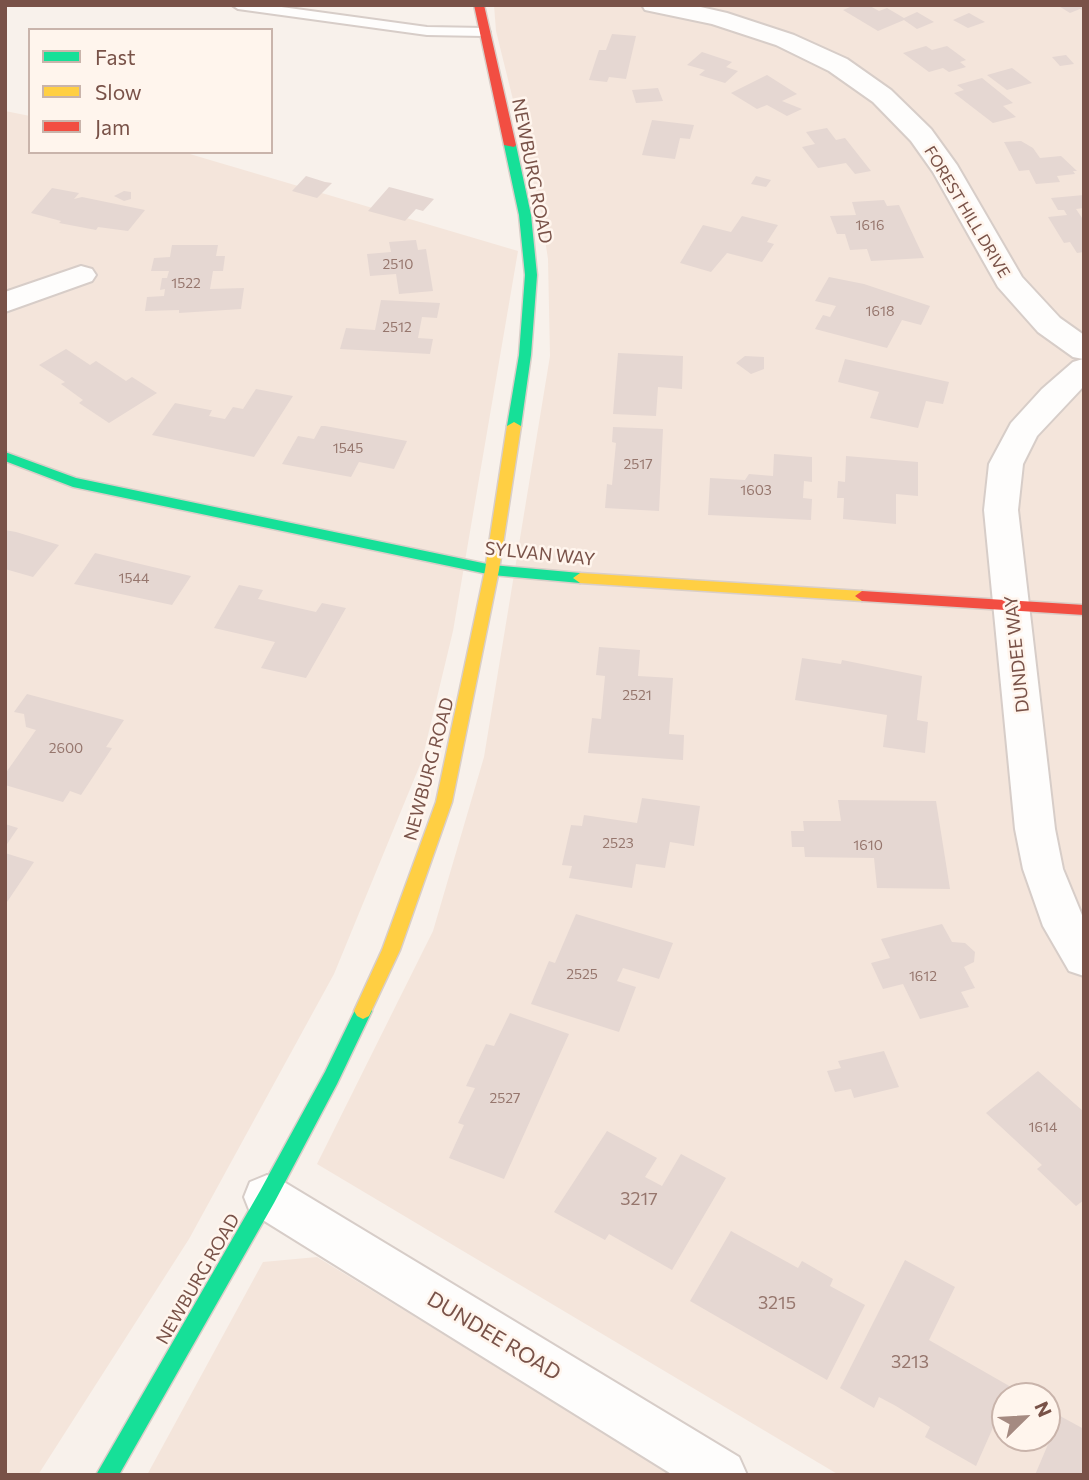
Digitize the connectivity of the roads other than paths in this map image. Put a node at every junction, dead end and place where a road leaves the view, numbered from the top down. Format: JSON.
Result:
{"nodes":[{"id":1,"x":238,"y":5,"type":"edge"},
{"id":2,"x":479,"y":5,"type":"edge"},
{"id":3,"x":654,"y":5,"type":"edge"},
{"id":4,"x":484,"y":32,"type":"junction"},
{"id":5,"x":81,"y":275,"type":"dead end"},
{"id":6,"x":5,"y":303,"type":"edge"},
{"id":7,"x":1084,"y":350,"type":"edge"},
{"id":8,"x":1084,"y":369,"type":"edge"},
{"id":9,"x":5,"y":456,"type":"edge"},
{"id":10,"x":492,"y":570,"type":"junction"},
{"id":11,"x":1012,"y":607,"type":"junction"},
{"id":12,"x":1084,"y":610,"type":"edge"},
{"id":13,"x":1084,"y":958,"type":"edge"},
{"id":14,"x":267,"y":1197,"type":"junction"},
{"id":15,"x":107,"y":1475,"type":"edge"},
{"id":16,"x":722,"y":1475,"type":"edge"}],
"edges":[{"from":1,"to":4,"type":"lane"},
{"from":2,"to":4,"type":"main road","name":"NEWBURG ROAD"},
{"from":3,"to":7,"type":"street","name":"FOREST HILL DRIVE"},
{"from":4,"to":10,"type":"main road","name":"NEWBURG ROAD"},
{"from":5,"to":6,"type":"street"},
{"from":8,"to":11,"type":"street","name":"DUNDEE WAY"},
{"from":9,"to":10,"type":"main road","name":"SYLVAN WAY"},
{"from":10,"to":11,"type":"main road","name":"SYLVAN WAY"},
{"from":10,"to":14,"type":"main road","name":"NEWBURG ROAD"},
{"from":11,"to":12,"type":"main road","name":"SYLVAN WAY"},
{"from":11,"to":13,"type":"street","name":"DUNDEE WAY"},
{"from":14,"to":15,"type":"main road","name":"NEWBURG ROAD"},
{"from":14,"to":16,"type":"street","name":"DUNDEE ROAD"}]}
